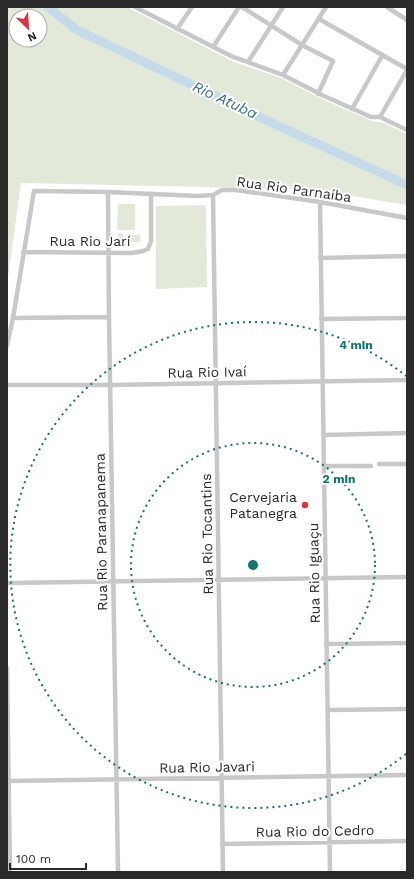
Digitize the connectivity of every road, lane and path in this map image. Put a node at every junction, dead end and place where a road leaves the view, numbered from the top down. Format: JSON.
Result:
{"nodes":[{"id":1,"x":135,"y":7,"type":"edge"},
{"id":2,"x":192,"y":7,"type":"edge"},
{"id":3,"x":240,"y":7,"type":"edge"},
{"id":4,"x":283,"y":7,"type":"edge"},
{"id":5,"x":326,"y":7,"type":"edge"},
{"id":6,"x":387,"y":7,"type":"edge"},
{"id":7,"x":318,"y":19,"type":"junction"},
{"id":8,"x":407,"y":20,"type":"edge"},
{"id":9,"x":271,"y":26,"type":"junction"},
{"id":10,"x":177,"y":29,"type":"junction"},
{"id":11,"x":302,"y":45,"type":"junction"},
{"id":12,"x":214,"y":47,"type":"junction"},
{"id":13,"x":382,"y":56,"type":"junction"},
{"id":14,"x":248,"y":62,"type":"junction"},
{"id":15,"x":407,"y":69,"type":"edge"},
{"id":16,"x":283,"y":75,"type":"junction"},
{"id":17,"x":318,"y":94,"type":"junction"},
{"id":18,"x":352,"y":109,"type":"junction"},
{"id":19,"x":380,"y":117,"type":"junction"},
{"id":20,"x":407,"y":130,"type":"edge"},
{"id":21,"x":108,"y":192,"type":"junction"},
{"id":22,"x":151,"y":194,"type":"junction"},
{"id":23,"x":213,"y":195,"type":"junction"},
{"id":24,"x":320,"y":202,"type":"junction"},
{"id":25,"x":407,"y":218,"type":"edge"},
{"id":26,"x":23,"y":252,"type":"junction"},
{"id":27,"x":108,"y":253,"type":"junction"},
{"id":28,"x":407,"y":256,"type":"edge"},
{"id":29,"x":320,"y":258,"type":"junction"},
{"id":30,"x":109,"y":317,"type":"junction"},
{"id":31,"x":13,"y":318,"type":"junction"},
{"id":32,"x":407,"y":318,"type":"edge"},
{"id":33,"x":321,"y":319,"type":"junction"},
{"id":34,"x":7,"y":346,"type":"edge"},
{"id":35,"x":407,"y":380,"type":"edge"},
{"id":36,"x":322,"y":381,"type":"junction"},
{"id":37,"x":215,"y":383,"type":"junction"},
{"id":38,"x":7,"y":385,"type":"edge"},
{"id":39,"x":110,"y":385,"type":"junction"},
{"id":40,"x":407,"y":433,"type":"edge"},
{"id":41,"x":323,"y":435,"type":"junction"},
{"id":42,"x":379,"y":464,"type":"dead end"},
{"id":43,"x":407,"y":464,"type":"edge"},
{"id":44,"x":324,"y":466,"type":"junction"},
{"id":45,"x":371,"y":466,"type":"dead end"},
{"id":46,"x":407,"y":577,"type":"edge"},
{"id":47,"x":325,"y":578,"type":"junction"},
{"id":48,"x":219,"y":580,"type":"junction"},
{"id":49,"x":113,"y":581,"type":"junction"},
{"id":50,"x":7,"y":583,"type":"edge"},
{"id":51,"x":407,"y":643,"type":"edge"},
{"id":52,"x":326,"y":644,"type":"junction"},
{"id":53,"x":7,"y":668,"type":"edge"},
{"id":54,"x":7,"y":675,"type":"edge"},
{"id":55,"x":407,"y":709,"type":"edge"},
{"id":56,"x":328,"y":710,"type":"junction"},
{"id":57,"x":407,"y":775,"type":"edge"},
{"id":58,"x":328,"y":776,"type":"junction"},
{"id":59,"x":222,"y":777,"type":"junction"},
{"id":60,"x":116,"y":779,"type":"junction"},
{"id":61,"x":8,"y":781,"type":"edge"},
{"id":62,"x":407,"y":841,"type":"edge"},
{"id":63,"x":329,"y":842,"type":"junction"},
{"id":64,"x":222,"y":844,"type":"junction"},
{"id":65,"x":10,"y":872,"type":"edge"},
{"id":66,"x":118,"y":872,"type":"edge"},
{"id":67,"x":223,"y":872,"type":"edge"},
{"id":68,"x":330,"y":872,"type":"edge"}],
"edges":[{"from":1,"to":10,"type":"street"},
{"from":2,"to":10,"type":"street"},
{"from":3,"to":9,"type":"street"},
{"from":3,"to":12,"type":"street"},
{"from":4,"to":9,"type":"street"},
{"from":5,"to":7,"type":"street"},
{"from":6,"to":8,"type":"street"},
{"from":7,"to":11,"type":"street"},
{"from":7,"to":13,"type":"street"},
{"from":9,"to":11,"type":"street"},
{"from":9,"to":14,"type":"street"},
{"from":10,"to":12,"type":"street"},
{"from":11,"to":16,"type":"street"},
{"from":11,"to":17,"type":"street"},
{"from":12,"to":14,"type":"street"},
{"from":13,"to":15,"type":"street"},
{"from":13,"to":18,"type":"street"},
{"from":14,"to":16,"type":"street"},
{"from":15,"to":19,"type":"street"},
{"from":16,"to":17,"type":"street"},
{"from":17,"to":18,"type":"street"},
{"from":18,"to":19,"type":"street"},
{"from":19,"to":20,"type":"street"},
{"from":21,"to":22,"type":"street","name":"Rua Rio Parnaíba"},
{"from":21,"to":26,"type":"street","name":"Rua Rio Parnaíba"},
{"from":21,"to":27,"type":"street","name":"Rua Rio Paranapanema"},
{"from":22,"to":23,"type":"street","name":"Rua Rio Parnaíba"},
{"from":22,"to":27,"type":"street","name":"Rua Rio Jarí"},
{"from":23,"to":24,"type":"street","name":"Rua Rio Parnaíba"},
{"from":23,"to":37,"type":"street","name":"Rua Rio Tocantins"},
{"from":24,"to":25,"type":"street","name":"Rua Rio Parnaíba"},
{"from":24,"to":29,"type":"street","name":"Rua Rio Iguaçu"},
{"from":26,"to":27,"type":"street","name":"Rua Rio Jarí"},
{"from":26,"to":31,"type":"street"},
{"from":27,"to":30,"type":"street","name":"Rua Rio Paranapanema"},
{"from":28,"to":29,"type":"street"},
{"from":29,"to":33,"type":"street","name":"Rua Rio Iguaçu"},
{"from":30,"to":31,"type":"street"},
{"from":30,"to":39,"type":"street","name":"Rua Rio Paranapanema"},
{"from":31,"to":34,"type":"street"},
{"from":32,"to":33,"type":"street"},
{"from":33,"to":36,"type":"street","name":"Rua Rio Iguaçu"},
{"from":35,"to":36,"type":"street","name":"Rua Rio Ivaí"},
{"from":36,"to":37,"type":"street","name":"Rua Rio Ivaí"},
{"from":36,"to":41,"type":"street","name":"Rua Rio Iguaçu"},
{"from":37,"to":39,"type":"street","name":"Rua Rio Ivaí"},
{"from":37,"to":48,"type":"street","name":"Rua Rio Tocantins"},
{"from":38,"to":39,"type":"street","name":"Rua Rio Ivaí"},
{"from":39,"to":49,"type":"street","name":"Rua Rio Paranapanema"},
{"from":40,"to":41,"type":"street"},
{"from":41,"to":44,"type":"street","name":"Rua Rio Iguaçu"},
{"from":42,"to":43,"type":"street"},
{"from":44,"to":45,"type":"street"},
{"from":44,"to":47,"type":"street","name":"Rua Rio Iguaçu"},
{"from":46,"to":47,"type":"street"},
{"from":47,"to":48,"type":"street"},
{"from":47,"to":52,"type":"street","name":"Rua Rio Iguaçu"},
{"from":48,"to":49,"type":"street"},
{"from":48,"to":59,"type":"street","name":"Rua Rio Tocantins"},
{"from":49,"to":50,"type":"street"},
{"from":49,"to":60,"type":"street","name":"Rua Rio Paranapanema"},
{"from":51,"to":52,"type":"street"},
{"from":52,"to":56,"type":"street","name":"Rua Rio Iguaçu"},
{"from":53,"to":54,"type":"street"},
{"from":54,"to":61,"type":"street"},
{"from":55,"to":56,"type":"street"},
{"from":56,"to":58,"type":"street","name":"Rua Rio Iguaçu"},
{"from":57,"to":58,"type":"street","name":"Rua Rio Javari"},
{"from":58,"to":59,"type":"street","name":"Rua Rio Javari"},
{"from":58,"to":63,"type":"street","name":"Rua Rio Iguaçu"},
{"from":59,"to":60,"type":"street","name":"Rua Rio Javari"},
{"from":59,"to":64,"type":"street","name":"Rua Rio Tocantins"},
{"from":60,"to":61,"type":"street","name":"Rua Rio Javari"},
{"from":60,"to":66,"type":"street","name":"Rua Rio Paranapanema"},
{"from":61,"to":65,"type":"street"},
{"from":62,"to":63,"type":"street","name":"Rua Rio do Cedro"},
{"from":63,"to":64,"type":"street","name":"Rua Rio do Cedro"},
{"from":63,"to":68,"type":"street","name":"Rua Rio Iguaçu"},
{"from":64,"to":67,"type":"street","name":"Rua Rio Tocantins"}]}
